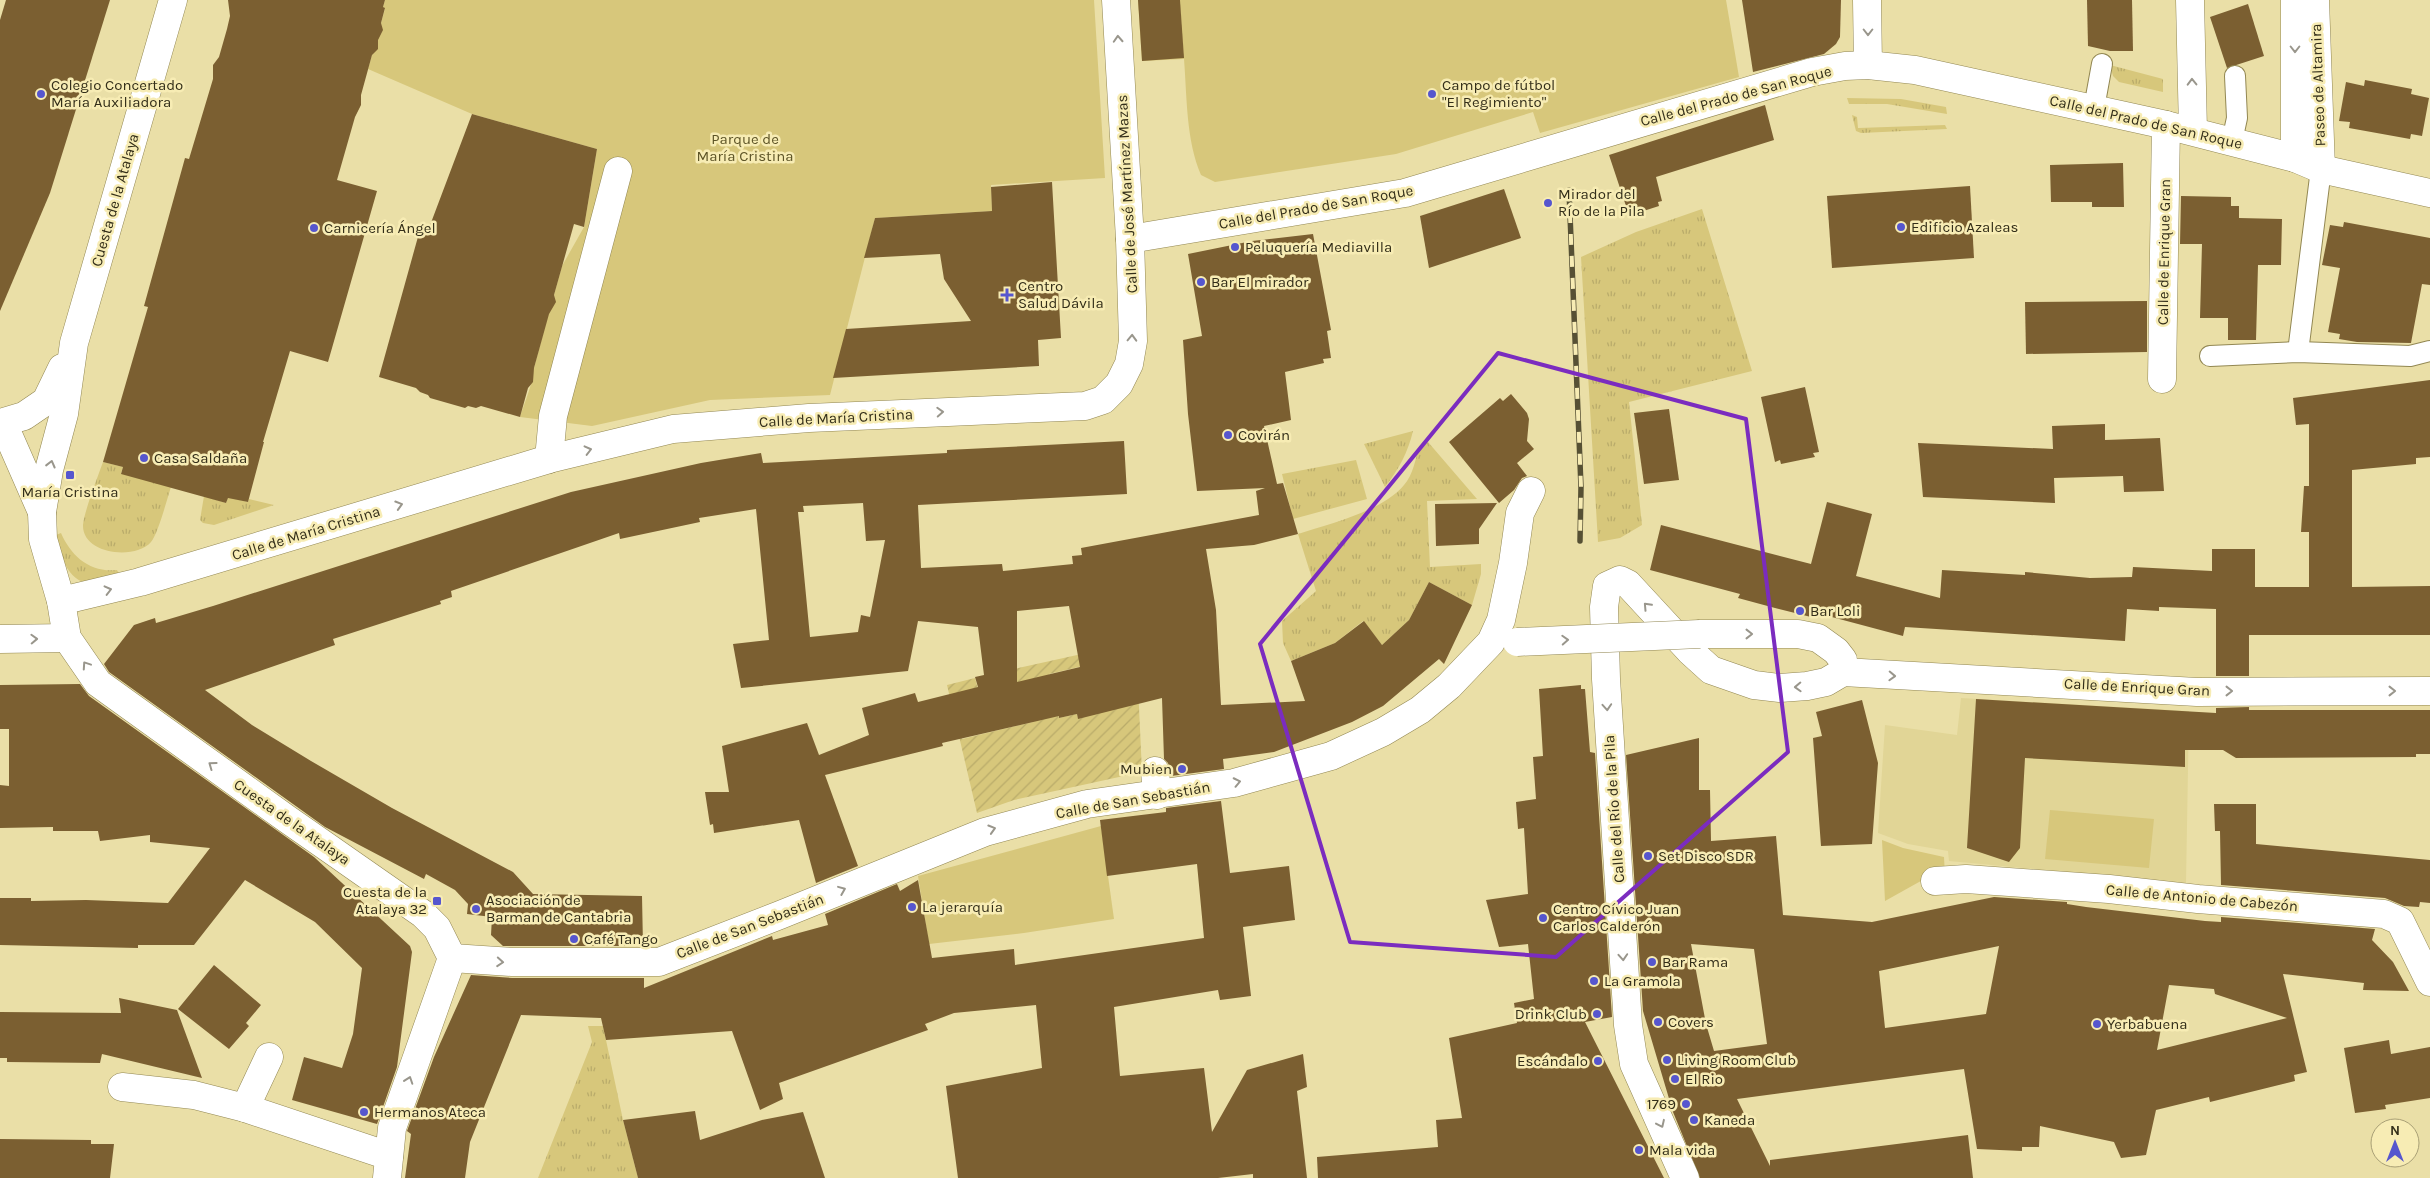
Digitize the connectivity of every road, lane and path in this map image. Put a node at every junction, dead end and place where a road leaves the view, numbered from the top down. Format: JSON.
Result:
{"nodes":[{"id":1,"x":173,"y":0,"type":"edge"},
{"id":2,"x":1116,"y":0,"type":"edge"},
{"id":3,"x":1868,"y":0,"type":"edge"},
{"id":4,"x":2190,"y":0,"type":"edge"},
{"id":5,"x":2295,"y":0,"type":"edge"},
{"id":6,"x":2315,"y":0,"type":"edge"},
{"id":7,"x":2102,"y":64,"type":"dead end"},
{"id":8,"x":1868,"y":65,"type":"junction"},
{"id":9,"x":2235,"y":76,"type":"dead end"},
{"id":10,"x":2094,"y":108,"type":"junction"},
{"id":11,"x":2166,"y":125,"type":"junction"},
{"id":12,"x":2192,"y":131,"type":"junction"},
{"id":13,"x":2232,"y":142,"type":"junction"},
{"id":14,"x":2294,"y":158,"type":"junction"},
{"id":15,"x":2321,"y":169,"type":"junction"},
{"id":16,"x":618,"y":170,"type":"dead end"},
{"id":17,"x":2430,"y":193,"type":"edge"},
{"id":18,"x":1130,"y":238,"type":"junction"},
{"id":19,"x":74,"y":343,"type":"junction"},
{"id":20,"x":2430,"y":351,"type":"edge"},
{"id":21,"x":2298,"y":352,"type":"junction"},
{"id":22,"x":2210,"y":356,"type":"dead end"},
{"id":23,"x":2162,"y":379,"type":"dead end"},
{"id":24,"x":1118,"y":384,"type":"joint"},
{"id":25,"x":1,"y":423,"type":"edge"},
{"id":26,"x":549,"y":459,"type":"junction"},
{"id":27,"x":1531,"y":491,"type":"dead end"},
{"id":28,"x":42,"y":512,"type":"junction"},
{"id":29,"x":61,"y":601,"type":"junction"},
{"id":30,"x":67,"y":638,"type":"junction"},
{"id":31,"x":0,"y":640,"type":"edge"},
{"id":32,"x":1504,"y":642,"type":"junction"},
{"id":33,"x":1843,"y":672,"type":"junction"},
{"id":34,"x":2430,"y":691,"type":"edge"},
{"id":35,"x":1935,"y":880,"type":"dead end"},
{"id":36,"x":452,"y":958,"type":"junction"},
{"id":37,"x":2430,"y":982,"type":"edge"},
{"id":38,"x":269,"y":1056,"type":"dead end"},
{"id":39,"x":122,"y":1087,"type":"dead end"},
{"id":40,"x":245,"y":1108,"type":"junction"},
{"id":41,"x":388,"y":1167,"type":"edge"},
{"id":42,"x":1685,"y":1178,"type":"edge"}],
"edges":[{"from":1,"to":19,"type":"street","name":"Cuesta de la Atalaya"},
{"from":18,"to":2,"type":"street","name":"Calle de José Martínez Mazas","one_way":true},
{"from":3,"to":8,"type":"street","one_way":true},
{"from":12,"to":4,"type":"street","one_way":true},
{"from":5,"to":14,"type":"street","name":"Paseo de Altamira","one_way":true},
{"from":6,"to":15,"type":"street","name":"Paseo de Altamira"},
{"from":7,"to":10,"type":"lane"},
{"from":8,"to":10,"type":"street","name":"Calle del Prado de San Roque"},
{"from":8,"to":18,"type":"street","name":"Calle del Prado de San Roque"},
{"from":9,"to":13,"type":"lane"},
{"from":10,"to":11,"type":"street","name":"Calle del Prado de San Roque"},
{"from":11,"to":12,"type":"street","name":"Calle del Prado de San Roque"},
{"from":11,"to":23,"type":"street","name":"Calle de Enrique Gran"},
{"from":12,"to":13,"type":"street","name":"Calle del Prado de San Roque"},
{"from":13,"to":14,"type":"street","name":"Calle del Prado de San Roque"},
{"from":14,"to":15,"type":"street","name":"Calle del Prado de San Roque"},
{"from":15,"to":17,"type":"street","name":"Calle del Prado de San Roque"},
{"from":15,"to":21,"type":"lane"},
{"from":16,"to":26,"type":"street"},
{"from":24,"to":18,"type":"street","name":"Calle de José Martínez Mazas","one_way":true},
{"from":19,"to":25,"type":"street","name":"Cuesta de la Atalaya"},
{"from":28,"to":19,"type":"street","name":"Cuesta de la Atalaya","one_way":true},
{"from":20,"to":21,"type":"lane"},
{"from":21,"to":22,"type":"lane"},
{"from":26,"to":24,"type":"street","name":"Calle de María Cristina","one_way":true},
{"from":25,"to":28,"type":"street","name":"Cuesta de la Atalaya"},
{"from":29,"to":26,"type":"street","name":"Calle de María Cristina","one_way":true},
{"from":27,"to":32,"type":"street","name":"Calle de San Sebastián"},
{"from":28,"to":29,"type":"street","name":"Cuesta de la Atalaya"},
{"from":29,"to":30,"type":"street","name":"Cuesta de la Atalaya"},
{"from":31,"to":30,"type":"street","one_way":true},
{"from":36,"to":30,"type":"street","name":"Cuesta de la Atalaya","one_way":true},
{"from":32,"to":33,"type":"street","one_way":true,"bridge":true},
{"from":36,"to":32,"type":"street","name":"Calle de San Sebastián","one_way":true},
{"from":33,"to":34,"type":"street","name":"Calle de Enrique Gran","one_way":true},
{"from":33,"to":42,"type":"street","name":"Calle del Río de la Pila","one_way":true},
{"from":35,"to":37,"type":"street","name":"Calle de Antonio de Cabezón"},
{"from":41,"to":36,"type":"street","one_way":true},
{"from":38,"to":40,"type":"street"},
{"from":39,"to":40,"type":"street"},
{"from":40,"to":41,"type":"street"}]}
